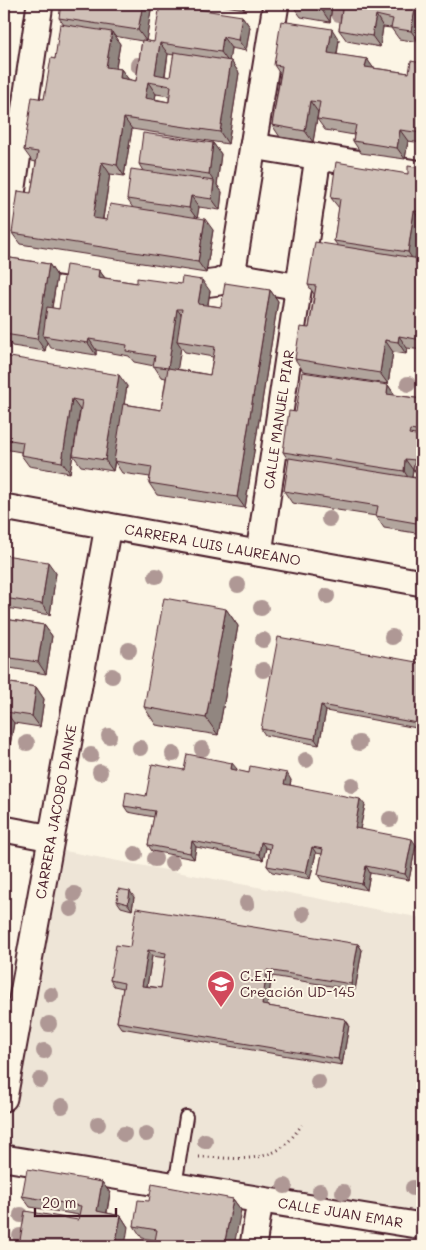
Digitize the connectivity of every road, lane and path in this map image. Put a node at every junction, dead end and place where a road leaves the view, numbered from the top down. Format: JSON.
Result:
{"nodes":[{"id":1,"x":40,"y":4,"type":"edge"},
{"id":2,"x":276,"y":4,"type":"edge"},
{"id":3,"x":13,"y":126,"type":"edge"},
{"id":4,"x":253,"y":146,"type":"junction"},
{"id":5,"x":318,"y":157,"type":"junction"},
{"id":6,"x":422,"y":174,"type":"edge"},
{"id":7,"x":4,"y":241,"type":"edge"},
{"id":8,"x":232,"y":275,"type":"junction"},
{"id":9,"x":299,"y":287,"type":"junction"},
{"id":10,"x":4,"y":507,"type":"edge"},
{"id":11,"x":108,"y":526,"type":"junction"},
{"id":12,"x":259,"y":553,"type":"junction"},
{"id":13,"x":422,"y":583,"type":"edge"},
{"id":14,"x":4,"y":829,"type":"edge"},
{"id":15,"x":50,"y":838,"type":"junction"},
{"id":16,"x":4,"y":1098,"type":"edge"},
{"id":17,"x":186,"y":1116,"type":"dead end"},
{"id":18,"x":302,"y":1125,"type":"dead end"},
{"id":19,"x":4,"y":1158,"type":"edge"},
{"id":20,"x":179,"y":1162,"type":"junction"},
{"id":21,"x":175,"y":1186,"type":"junction"},
{"id":22,"x":260,"y":1200,"type":"junction"},
{"id":23,"x":422,"y":1226,"type":"edge"},
{"id":24,"x":253,"y":1246,"type":"edge"}],
"edges":[{"from":1,"to":3,"type":"street"},
{"from":2,"to":4,"type":"street"},
{"from":3,"to":7,"type":"street"},
{"from":4,"to":5,"type":"street"},
{"from":4,"to":8,"type":"street"},
{"from":5,"to":6,"type":"street"},
{"from":5,"to":9,"type":"street","name":"CALLE MANUEL PIAR"},
{"from":7,"to":8,"type":"street"},
{"from":8,"to":9,"type":"street"},
{"from":9,"to":12,"type":"street","name":"CALLE MANUEL PIAR"},
{"from":10,"to":11,"type":"street","name":"CARRERA LUIS LAUREANO"},
{"from":11,"to":12,"type":"street","name":"CARRERA LUIS LAUREANO"},
{"from":11,"to":15,"type":"street","name":"CARRERA JACOBO DANKE"},
{"from":12,"to":13,"type":"street","name":"CARRERA LUIS LAUREANO"},
{"from":14,"to":15,"type":"street"},
{"from":15,"to":16,"type":"street","name":"CARRERA JACOBO DANKE"},
{"from":17,"to":20,"type":"lane"},
{"from":18,"to":20,"type":"path"},
{"from":19,"to":21,"type":"street","name":"CALLE JUAN EMAR"},
{"from":20,"to":21,"type":"lane"},
{"from":21,"to":22,"type":"street","name":"CALLE JUAN EMAR"},
{"from":22,"to":23,"type":"street","name":"CALLE JUAN EMAR"},
{"from":22,"to":24,"type":"street","name":"CALLE JUAN EMAR"}]}
